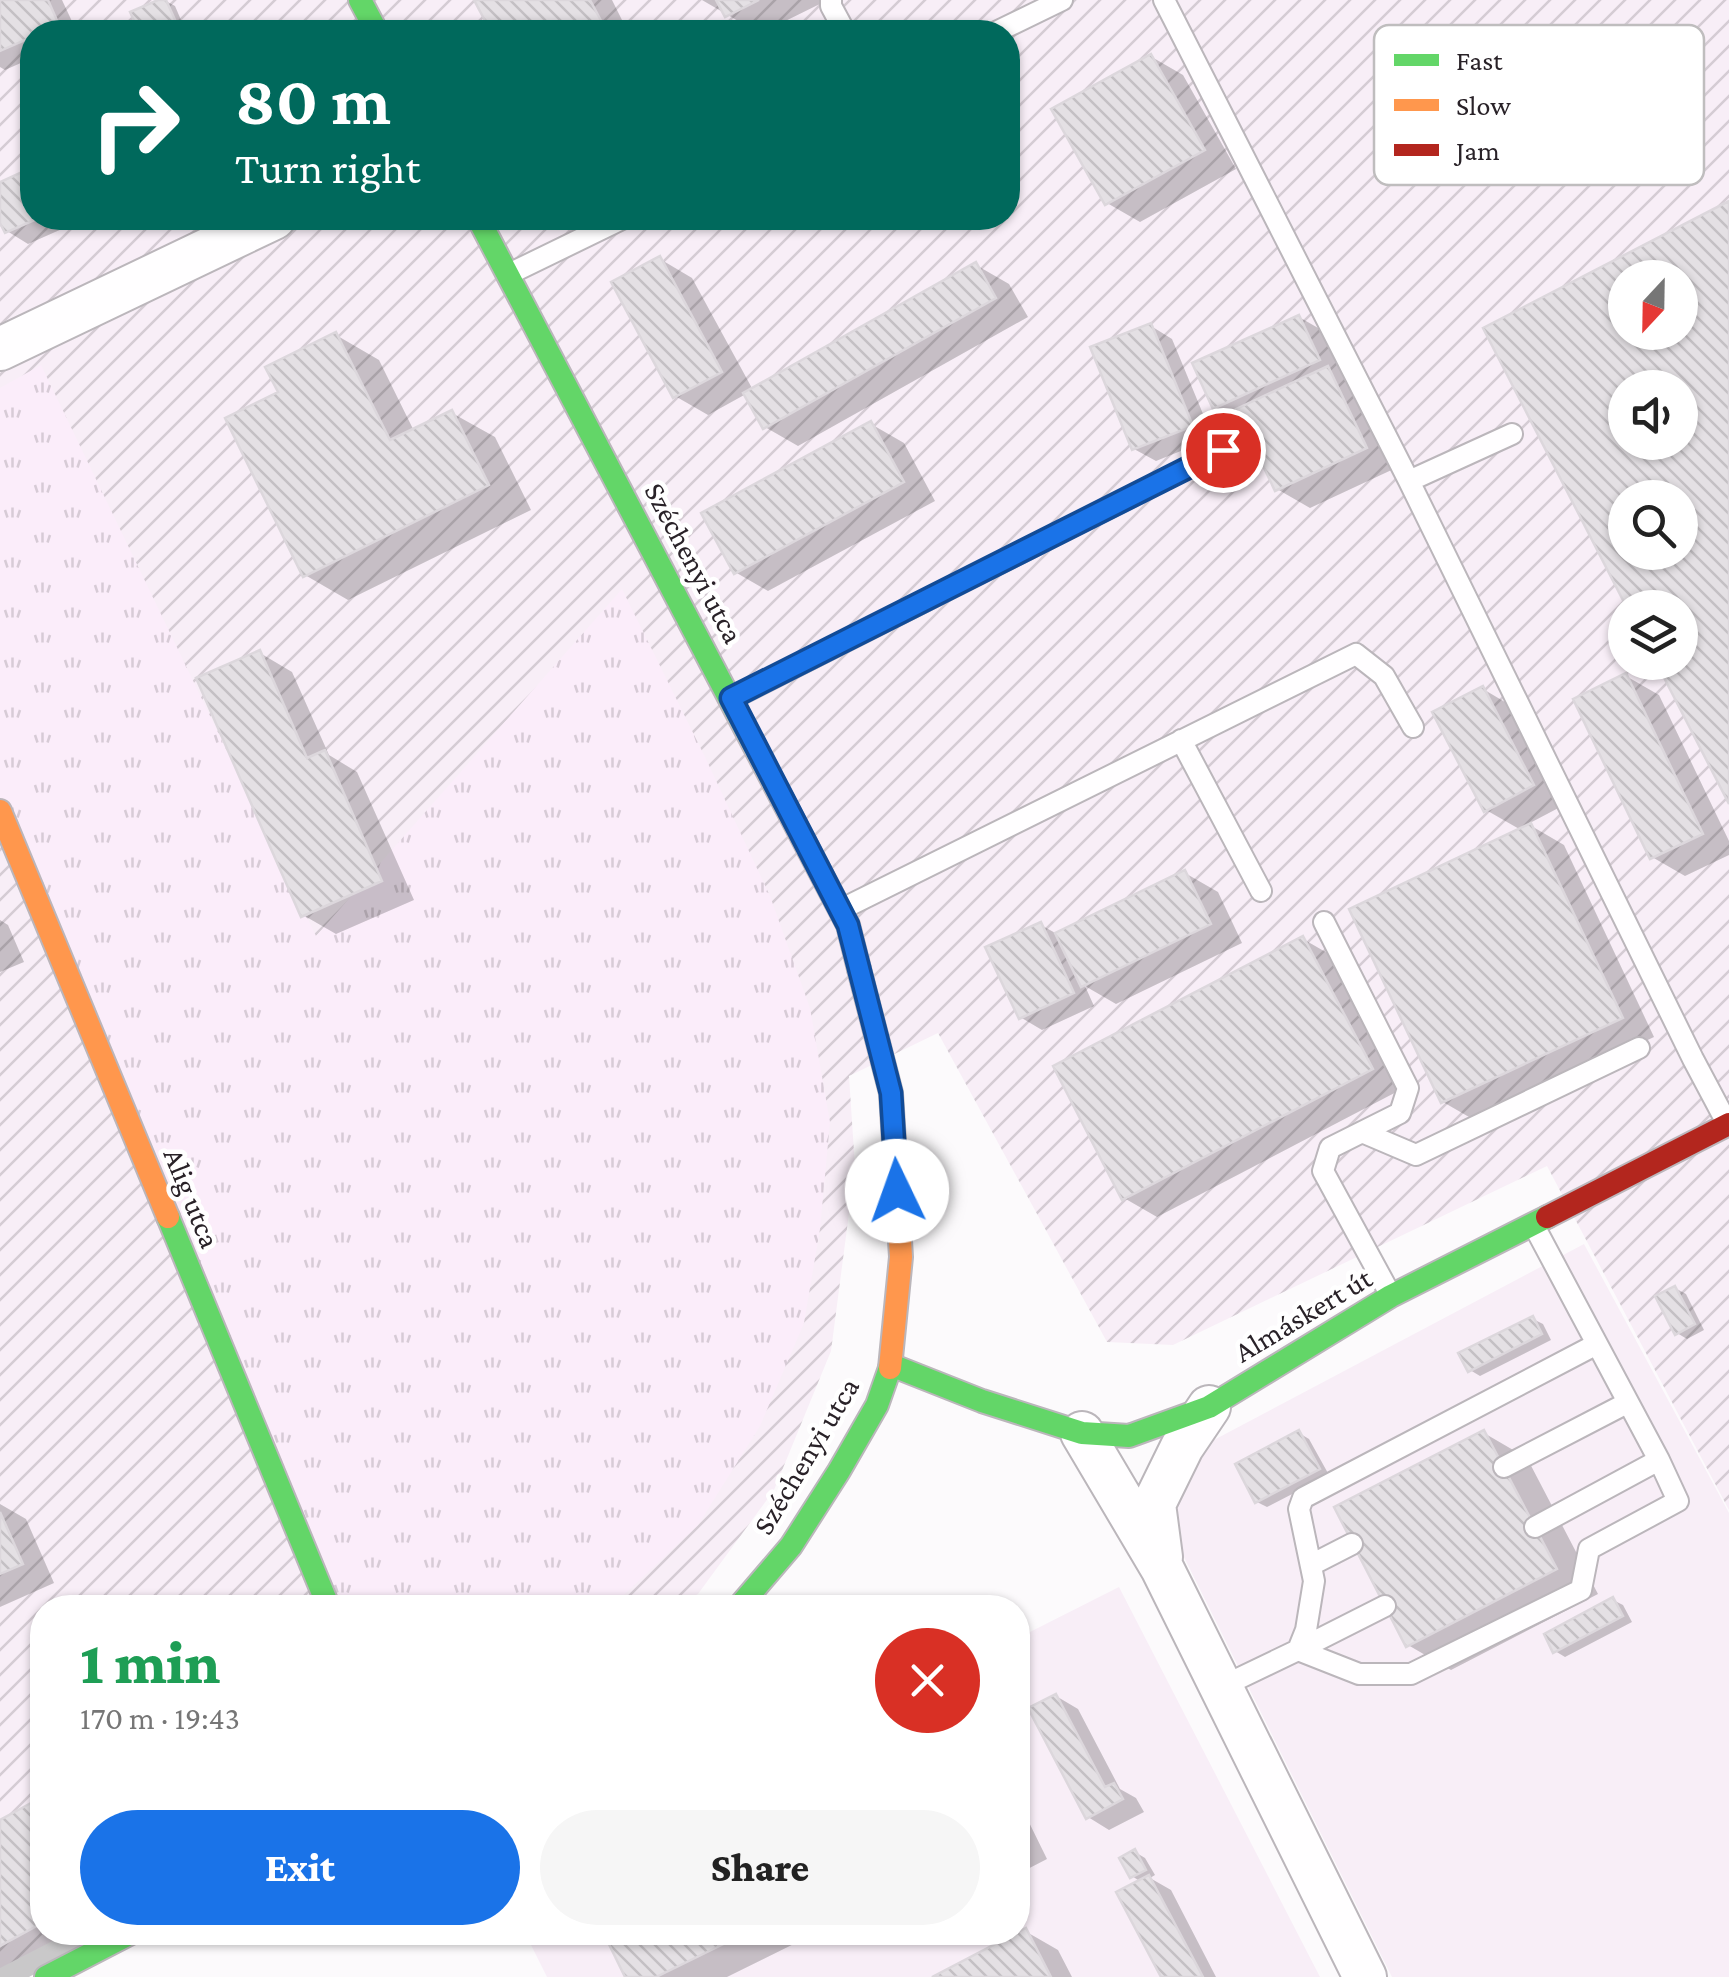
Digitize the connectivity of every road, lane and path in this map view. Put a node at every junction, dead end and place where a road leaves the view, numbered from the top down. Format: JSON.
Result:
{"nodes":[{"id":1,"x":1062,"y":0,"type":"edge"},
{"id":2,"x":1164,"y":0,"type":"edge"},
{"id":3,"x":1020,"y":20,"type":"edge"},
{"id":4,"x":249,"y":230,"type":"edge"},
{"id":5,"x":485,"y":230,"type":"edge"},
{"id":6,"x":600,"y":230,"type":"edge"},
{"id":7,"x":510,"y":274,"type":"junction"},
{"id":8,"x":0,"y":350,"type":"edge"},
{"id":9,"x":1512,"y":434,"type":"dead end"},
{"id":10,"x":1223,"y":450,"type":"dead end"},
{"id":11,"x":1409,"y":480,"type":"junction"},
{"id":12,"x":731,"y":698,"type":"junction"},
{"id":13,"x":1413,"y":727,"type":"dead end"},
{"id":14,"x":1181,"y":740,"type":"junction"},
{"id":15,"x":0,"y":811,"type":"edge"},
{"id":16,"x":1260,"y":890,"type":"dead end"},
{"id":17,"x":840,"y":910,"type":"junction"},
{"id":18,"x":1324,"y":922,"type":"dead end"},
{"id":19,"x":1639,"y":1048,"type":"dead end"},
{"id":20,"x":1728,"y":1124,"type":"edge"},
{"id":21,"x":1362,"y":1132,"type":"junction"},
{"id":22,"x":1533,"y":1223,"type":"junction"},
{"id":23,"x":1391,"y":1296,"type":"junction"},
{"id":24,"x":1596,"y":1344,"type":"junction"},
{"id":25,"x":891,"y":1365,"type":"junction"},
{"id":26,"x":1628,"y":1403,"type":"junction"},
{"id":27,"x":1209,"y":1407,"type":"junction"},
{"id":28,"x":1082,"y":1434,"type":"junction"},
{"id":29,"x":1659,"y":1460,"type":"junction"},
{"id":30,"x":1504,"y":1467,"type":"dead end"},
{"id":31,"x":1535,"y":1528,"type":"dead end"},
{"id":32,"x":1352,"y":1544,"type":"dead end"},
{"id":33,"x":1311,"y":1565,"type":"junction"},
{"id":34,"x":1162,"y":1568,"type":"junction"},
{"id":35,"x":324,"y":1595,"type":"edge"},
{"id":36,"x":749,"y":1595,"type":"edge"},
{"id":37,"x":1385,"y":1606,"type":"dead end"},
{"id":38,"x":1298,"y":1650,"type":"junction"},
{"id":39,"x":1222,"y":1687,"type":"junction"},
{"id":40,"x":107,"y":1945,"type":"edge"},
{"id":41,"x":46,"y":1977,"type":"edge"},
{"id":42,"x":1366,"y":1977,"type":"edge"}],
"edges":[{"from":1,"to":3,"type":"lane"},
{"from":2,"to":11,"type":"lane"},
{"from":4,"to":8,"type":"street"},
{"from":5,"to":7,"type":"street","name":"Széchenyi utca"},
{"from":6,"to":7,"type":"lane"},
{"from":7,"to":12,"type":"street","name":"Széchenyi utca"},
{"from":9,"to":11,"type":"lane"},
{"from":10,"to":12,"type":"lane"},
{"from":11,"to":20,"type":"lane"},
{"from":12,"to":17,"type":"street","name":"Széchenyi utca"},
{"from":13,"to":14,"type":"lane"},
{"from":14,"to":16,"type":"lane"},
{"from":14,"to":17,"type":"lane"},
{"from":15,"to":35,"type":"street","name":"Alig utca"},
{"from":17,"to":25,"type":"street","name":"Széchenyi utca"},
{"from":18,"to":21,"type":"lane"},
{"from":19,"to":21,"type":"lane"},
{"from":20,"to":22,"type":"street","name":"Almáskert út"},
{"from":21,"to":23,"type":"lane"},
{"from":22,"to":23,"type":"street","name":"Almáskert út"},
{"from":22,"to":24,"type":"lane"},
{"from":23,"to":27,"type":"street","name":"Almáskert út"},
{"from":24,"to":26,"type":"lane"},
{"from":24,"to":33,"type":"lane"},
{"from":25,"to":28,"type":"street","name":"Almáskert út"},
{"from":25,"to":36,"type":"street","name":"Széchenyi utca"},
{"from":26,"to":29,"type":"lane"},
{"from":26,"to":30,"type":"lane"},
{"from":27,"to":28,"type":"street","name":"Almáskert út"},
{"from":27,"to":34,"type":"street"},
{"from":28,"to":34,"type":"street"},
{"from":29,"to":31,"type":"lane"},
{"from":29,"to":38,"type":"lane"},
{"from":32,"to":33,"type":"lane"},
{"from":33,"to":38,"type":"lane"},
{"from":34,"to":39,"type":"street"},
{"from":37,"to":38,"type":"lane"},
{"from":38,"to":39,"type":"lane"},
{"from":39,"to":42,"type":"street"},
{"from":40,"to":41,"type":"street"}]}
